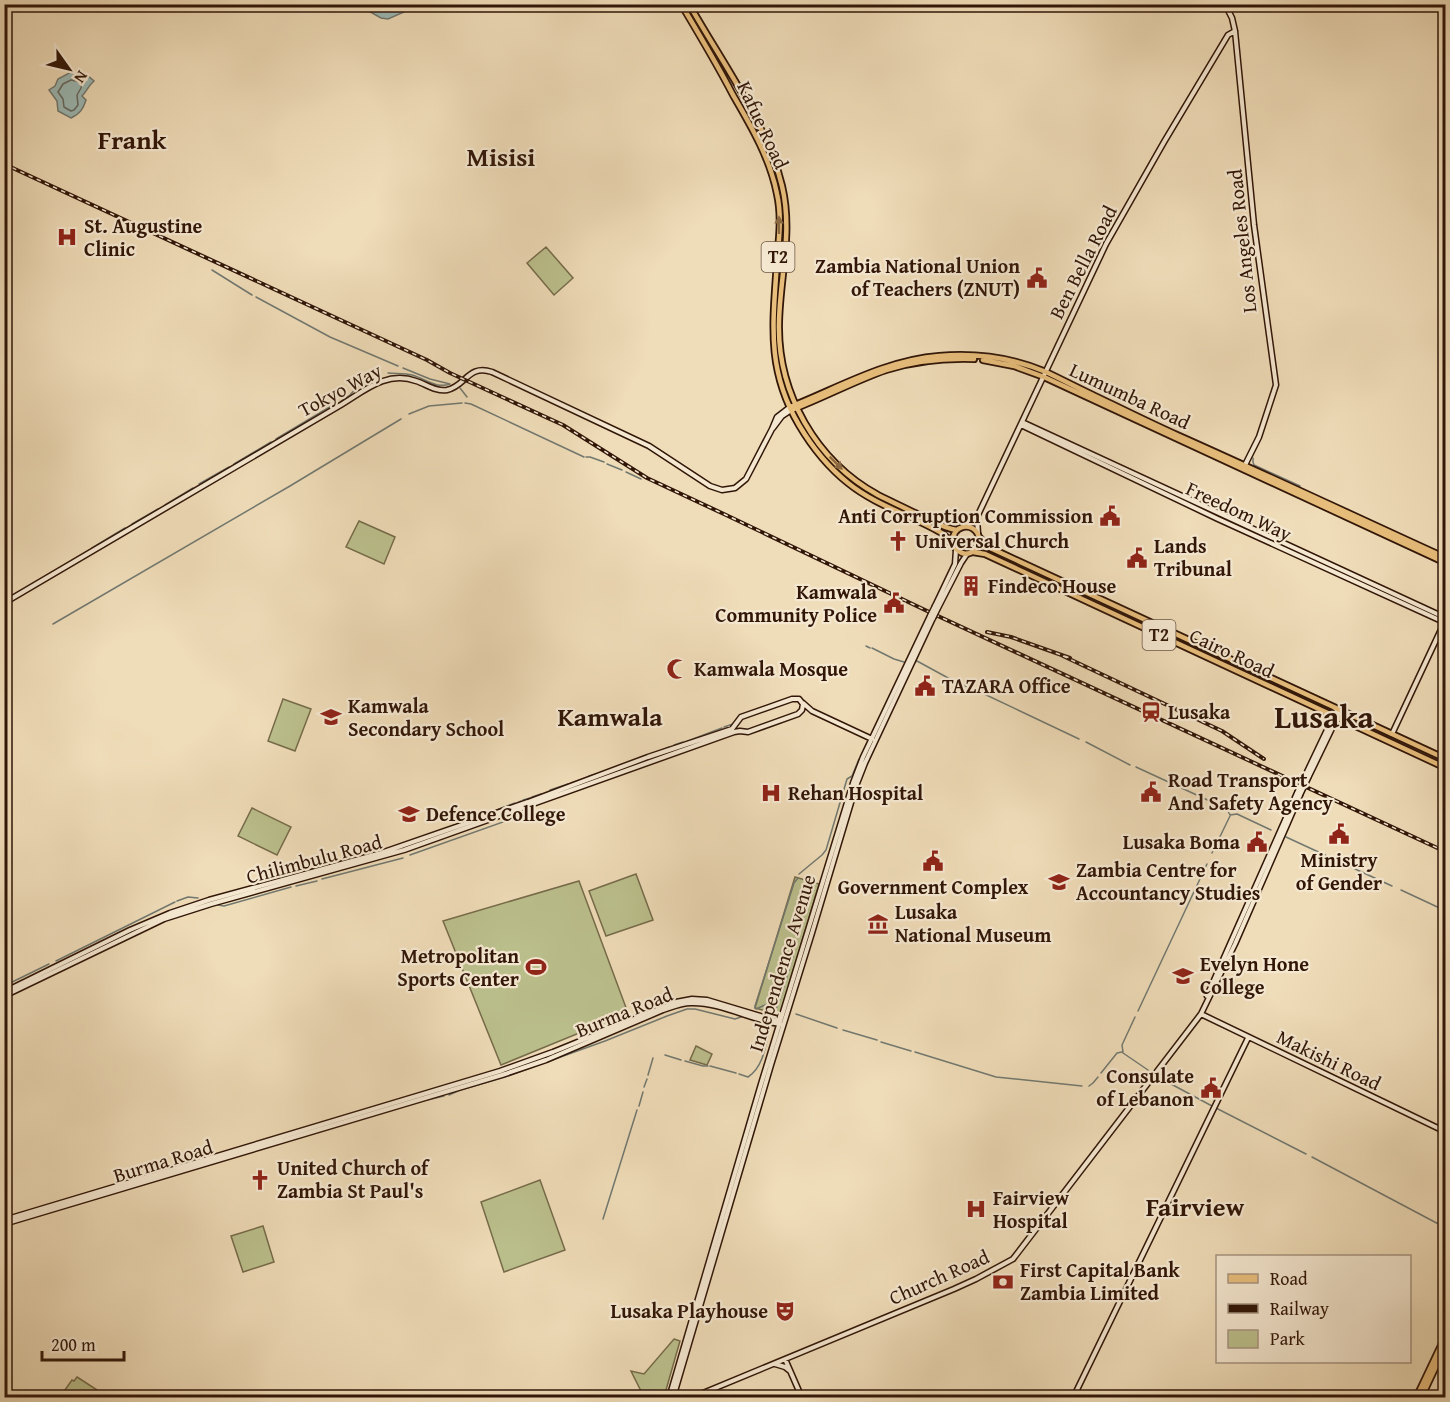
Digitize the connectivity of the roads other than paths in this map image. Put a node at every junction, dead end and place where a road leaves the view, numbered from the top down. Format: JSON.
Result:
{"nodes":[{"id":1,"x":681,"y":4,"type":"edge"},
{"id":2,"x":689,"y":4,"type":"edge"},
{"id":3,"x":1224,"y":4,"type":"edge"},
{"id":4,"x":1235,"y":31,"type":"junction"},
{"id":5,"x":1045,"y":374,"type":"junction"},
{"id":6,"x":790,"y":393,"type":"junction"},
{"id":7,"x":803,"y":403,"type":"junction"},
{"id":8,"x":793,"y":408,"type":"junction"},
{"id":9,"x":801,"y":416,"type":"junction"},
{"id":10,"x":1022,"y":424,"type":"junction"},
{"id":11,"x":1244,"y":467,"type":"junction"},
{"id":12,"x":977,"y":517,"type":"junction"},
{"id":13,"x":960,"y":528,"type":"junction"},
{"id":14,"x":979,"y":536,"type":"junction"},
{"id":15,"x":955,"y":547,"type":"junction"},
{"id":16,"x":970,"y":553,"type":"junction"},
{"id":17,"x":1446,"y":558,"type":"edge"},
{"id":18,"x":1446,"y":563,"type":"edge"},
{"id":19,"x":1030,"y":566,"type":"junction"},
{"id":20,"x":1037,"y":570,"type":"junction"},
{"id":21,"x":1027,"y":574,"type":"junction"},
{"id":22,"x":1034,"y":577,"type":"junction"},
{"id":23,"x":4,"y":603,"type":"edge"},
{"id":24,"x":936,"y":607,"type":"junction"},
{"id":25,"x":1120,"y":608,"type":"junction"},
{"id":26,"x":1126,"y":611,"type":"junction"},
{"id":27,"x":1116,"y":615,"type":"junction"},
{"id":28,"x":931,"y":617,"type":"junction"},
{"id":29,"x":1123,"y":618,"type":"junction"},
{"id":30,"x":1445,"y":621,"type":"edge"},
{"id":31,"x":1195,"y":643,"type":"junction"},
{"id":32,"x":1202,"y":646,"type":"junction"},
{"id":33,"x":1192,"y":650,"type":"junction"},
{"id":34,"x":1198,"y":653,"type":"junction"},
{"id":35,"x":1268,"y":677,"type":"junction"},
{"id":36,"x":1275,"y":680,"type":"junction"},
{"id":37,"x":1265,"y":684,"type":"junction"},
{"id":38,"x":1272,"y":687,"type":"junction"},
{"id":39,"x":802,"y":702,"type":"junction"},
{"id":40,"x":802,"y":711,"type":"junction"},
{"id":41,"x":812,"y":711,"type":"junction"},
{"id":42,"x":1336,"y":716,"type":"junction"},
{"id":43,"x":737,"y":723,"type":"junction"},
{"id":44,"x":740,"y":730,"type":"junction"},
{"id":45,"x":1392,"y":734,"type":"junction"},
{"id":46,"x":872,"y":739,"type":"junction"},
{"id":47,"x":1427,"y":751,"type":"junction"},
{"id":48,"x":1434,"y":754,"type":"junction"},
{"id":49,"x":1424,"y":758,"type":"junction"},
{"id":50,"x":1446,"y":759,"type":"edge"},
{"id":51,"x":1430,"y":761,"type":"junction"},
{"id":52,"x":1446,"y":768,"type":"edge"},
{"id":53,"x":1299,"y":794,"type":"junction"},
{"id":54,"x":4,"y":994,"type":"edge"},
{"id":55,"x":1210,"y":995,"type":"junction"},
{"id":56,"x":1201,"y":1014,"type":"junction"},
{"id":57,"x":1208,"y":1018,"type":"junction"},
{"id":58,"x":781,"y":1023,"type":"junction"},
{"id":59,"x":1248,"y":1038,"type":"junction"},
{"id":60,"x":1446,"y":1132,"type":"edge"},
{"id":61,"x":4,"y":1222,"type":"edge"},
{"id":62,"x":1446,"y":1335,"type":"edge"},
{"id":63,"x":1446,"y":1345,"type":"edge"},
{"id":64,"x":797,"y":1354,"type":"junction"},
{"id":65,"x":785,"y":1359,"type":"junction"},
{"id":66,"x":770,"y":1365,"type":"junction"},
{"id":67,"x":792,"y":1374,"type":"junction"},
{"id":68,"x":673,"y":1398,"type":"edge"},
{"id":69,"x":691,"y":1398,"type":"edge"},
{"id":70,"x":802,"y":1398,"type":"edge"},
{"id":71,"x":1073,"y":1398,"type":"edge"},
{"id":72,"x":1418,"y":1398,"type":"edge"}],
"edges":[{"from":8,"to":1,"type":"main road","name":"Kafue Road","number":"T2","one_way":true},
{"from":2,"to":6,"type":"main road","name":"Kafue Road","number":"T2"},
{"from":3,"to":4,"type":"main road","name":"Los Angeles Road"},
{"from":4,"to":5,"type":"main road","name":"Ben Bella Road"},
{"from":4,"to":11,"type":"main road","name":"Los Angeles Road"},
{"from":5,"to":7,"type":"main road","name":"Lumumba Road"},
{"from":5,"to":10,"type":"main road","name":"Ben Bella Road"},
{"from":5,"to":11,"type":"main road","name":"Lumumba Road"},
{"from":6,"to":7,"type":"main road"},
{"from":6,"to":8,"type":"main road","name":"Kafue Road","number":"T2"},
{"from":7,"to":8,"type":"main road","name":"Lumumba Road"},
{"from":7,"to":9,"type":"main road"},
{"from":8,"to":9,"type":"main road","name":"Kafue Road","number":"T2"},
{"from":8,"to":15,"type":"main road","name":"Kafue Road","number":"T2"},
{"from":8,"to":23,"type":"main road","name":"Tokyo Way"},
{"from":9,"to":13,"type":"main road","name":"Kafue Road","number":"T2","one_way":true},
{"from":10,"to":12,"type":"main road","name":"Ben Bella Road"},
{"from":10,"to":30,"type":"main road","name":"Freedom Way"},
{"from":11,"to":17,"type":"main road","name":"Lumumba Road"},
{"from":11,"to":18,"type":"main road","name":"Lumumba Road"},
{"from":12,"to":13,"type":"main road"},
{"from":12,"to":14,"type":"main road","name":"Ben Bella Road"},
{"from":13,"to":14,"type":"main road"},
{"from":13,"to":15,"type":"main road"},
{"from":14,"to":16,"type":"main road"},
{"from":14,"to":19,"type":"main road","name":"Cairo Road","number":"T2"},
{"from":15,"to":16,"type":"main road"},
{"from":15,"to":24,"type":"main road","name":"Independence Avenue"},
{"from":16,"to":21,"type":"main road","name":"Cairo Road","number":"T2"},
{"from":16,"to":24,"type":"main road","name":"Independence Avenue"},
{"from":19,"to":20,"type":"main road","name":"Cairo Road","number":"T2"},
{"from":19,"to":21,"type":"main road"},
{"from":20,"to":22,"type":"main road"},
{"from":20,"to":25,"type":"main road","name":"Cairo Road","number":"T2"},
{"from":21,"to":22,"type":"main road","name":"Cairo Road","number":"T2"},
{"from":22,"to":27,"type":"main road","name":"Cairo Road","number":"T2"},
{"from":24,"to":28,"type":"main road","name":"Independence Avenue","bridge":true},
{"from":25,"to":26,"type":"main road","name":"Cairo Road","number":"T2"},
{"from":25,"to":27,"type":"main road"},
{"from":26,"to":29,"type":"main road"},
{"from":26,"to":31,"type":"main road","name":"Cairo Road","number":"T2"},
{"from":27,"to":29,"type":"main road","name":"Cairo Road","number":"T2"},
{"from":28,"to":46,"type":"main road","name":"Independence Avenue"},
{"from":28,"to":58,"type":"main road","name":"Independence Avenue"},
{"from":29,"to":33,"type":"main road","name":"Cairo Road","number":"T2"},
{"from":30,"to":45,"type":"main road"},
{"from":31,"to":32,"type":"main road","name":"Cairo Road","number":"T2"},
{"from":31,"to":33,"type":"main road"},
{"from":32,"to":34,"type":"main road"},
{"from":32,"to":35,"type":"main road","name":"Cairo Road","number":"T2"},
{"from":33,"to":34,"type":"main road","name":"Cairo Road","number":"T2"},
{"from":34,"to":37,"type":"main road","name":"Cairo Road","number":"T2"},
{"from":35,"to":36,"type":"main road","name":"Cairo Road","number":"T2"},
{"from":35,"to":37,"type":"main road"},
{"from":36,"to":38,"type":"main road"},
{"from":36,"to":42,"type":"main road","name":"Cairo Road","number":"T2"},
{"from":37,"to":38,"type":"main road","name":"Cairo Road","number":"T2"},
{"from":38,"to":42,"type":"main road","name":"Cairo Road","number":"T2"},
{"from":39,"to":40,"type":"main road"},
{"from":39,"to":41,"type":"main road","name":"Chilimbulu Road"},
{"from":39,"to":43,"type":"main road","name":"Chilimbulu Road"},
{"from":40,"to":41,"type":"main road","name":"Chilimbulu Road"},
{"from":40,"to":44,"type":"main road","name":"Chilimbulu Road"},
{"from":41,"to":46,"type":"main road","name":"Chilimbulu Road"},
{"from":42,"to":45,"type":"main road","name":"Cairo Road","number":"T2"},
{"from":42,"to":49,"type":"main road","name":"Cairo Road","number":"T2"},
{"from":42,"to":53,"type":"main road","name":"Church Road","bridge":true},
{"from":43,"to":44,"type":"main road"},
{"from":43,"to":54,"type":"main road","name":"Chilimbulu Road"},
{"from":44,"to":54,"type":"main road","name":"Chilimbulu Road"},
{"from":45,"to":47,"type":"main road","name":"Cairo Road","number":"T2"},
{"from":46,"to":58,"type":"main road","name":"Independence Avenue"},
{"from":47,"to":48,"type":"main road","name":"Cairo Road","number":"T2"},
{"from":47,"to":49,"type":"main road"},
{"from":48,"to":50,"type":"main road","name":"Cairo Road","number":"T2"},
{"from":48,"to":51,"type":"main road"},
{"from":49,"to":51,"type":"main road","name":"Cairo Road","number":"T2"},
{"from":51,"to":52,"type":"main road","name":"Cairo Road","number":"T2"},
{"from":53,"to":55,"type":"main road","name":"Church Road"},
{"from":53,"to":56,"type":"main road","name":"Church Road"},
{"from":55,"to":56,"type":"main road","name":"Church Road"},
{"from":55,"to":57,"type":"main road"},
{"from":56,"to":57,"type":"main road","name":"Makishi Road"},
{"from":56,"to":64,"type":"main road","name":"Church Road"},
{"from":57,"to":59,"type":"main road","name":"Makishi Road"},
{"from":58,"to":61,"type":"main road","name":"Burma Road"},
{"from":58,"to":68,"type":"main road","name":"Independence Avenue"},
{"from":58,"to":68,"type":"main road","name":"Independence Avenue"},
{"from":59,"to":60,"type":"main road","name":"Makishi Road"},
{"from":59,"to":71,"type":"main road"},
{"from":62,"to":72,"type":"main road"},
{"from":63,"to":72,"type":"main road"},
{"from":64,"to":65,"type":"main road","name":"Church Road"},
{"from":64,"to":67,"type":"main road"},
{"from":65,"to":66,"type":"main road","name":"Church Road"},
{"from":65,"to":67,"type":"main road"},
{"from":66,"to":67,"type":"main road"},
{"from":66,"to":69,"type":"main road","name":"Church Road"},
{"from":67,"to":70,"type":"main road"}]}
